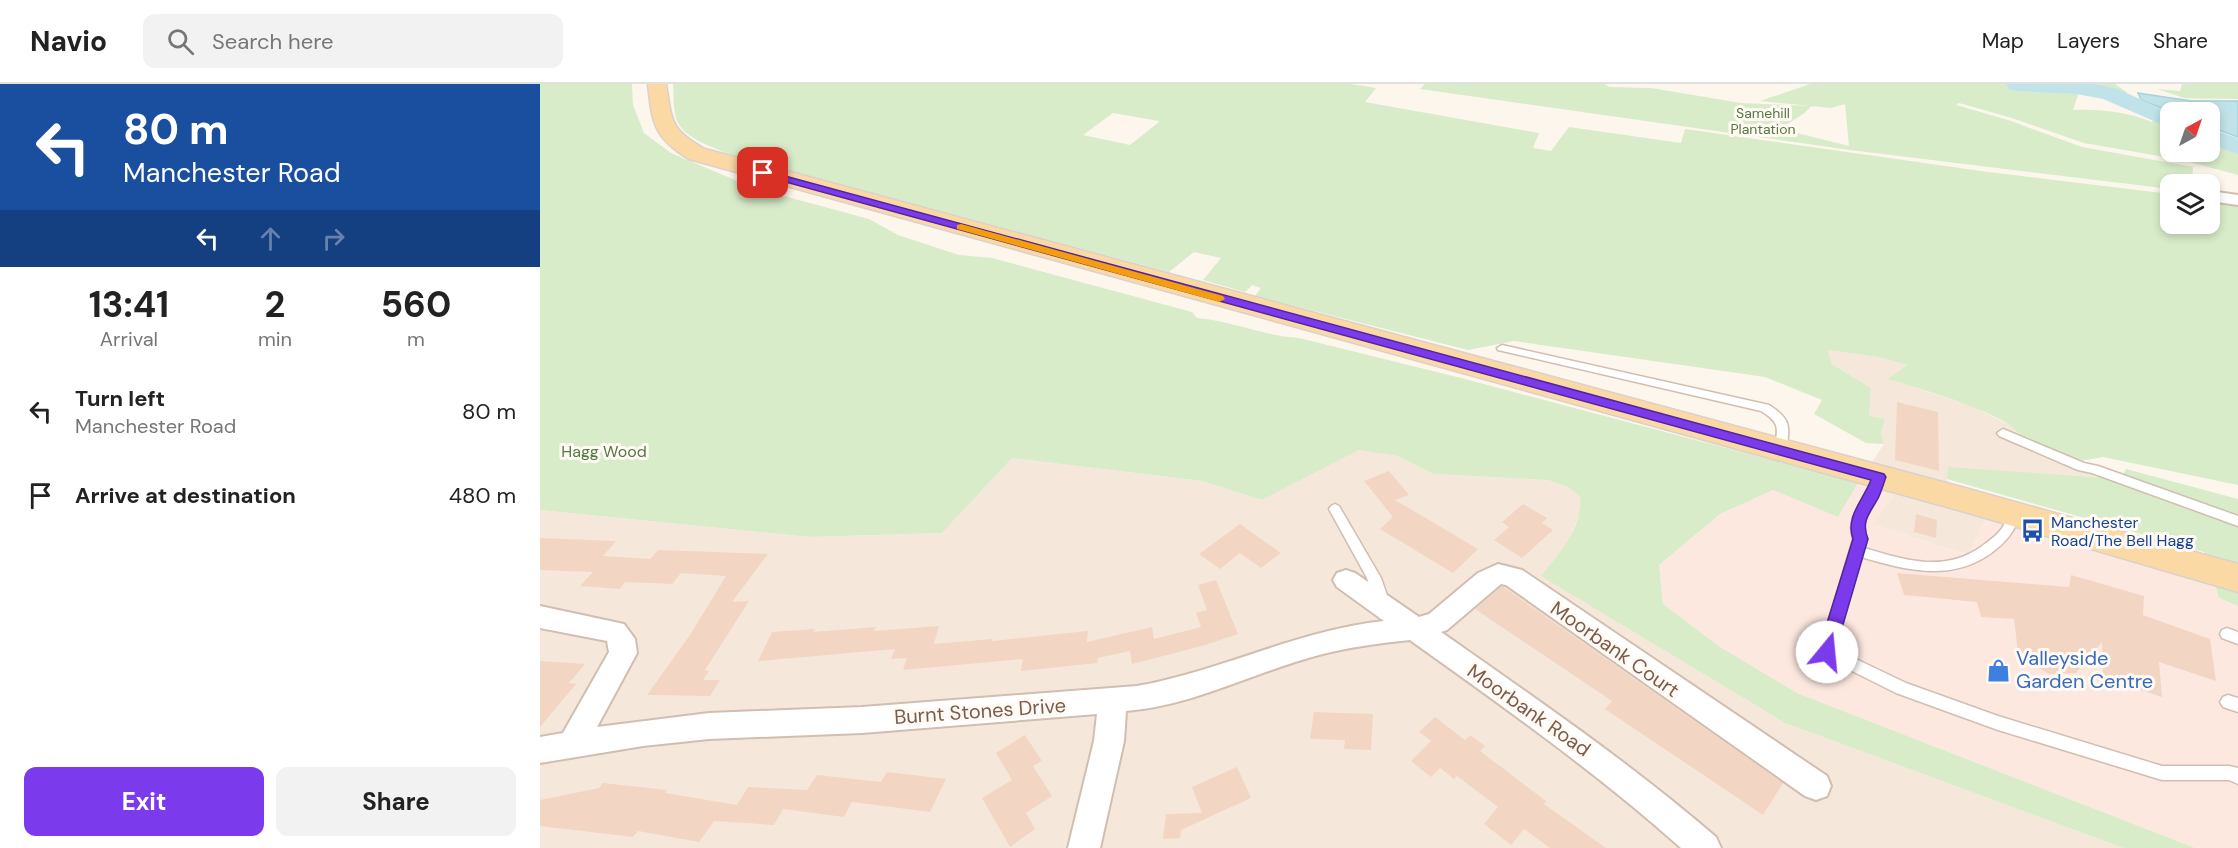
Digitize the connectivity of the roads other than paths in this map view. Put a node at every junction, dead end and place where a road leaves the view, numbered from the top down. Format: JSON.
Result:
{"nodes":[{"id":1,"x":657,"y":84,"type":"edge"},
{"id":2,"x":2220,"y":197,"type":"edge"},
{"id":3,"x":2238,"y":200,"type":"edge"},
{"id":4,"x":1502,"y":348,"type":"dead end"},
{"id":5,"x":2003,"y":433,"type":"dead end"},
{"id":6,"x":1780,"y":450,"type":"junction"},
{"id":7,"x":1879,"y":477,"type":"junction"},
{"id":8,"x":1335,"y":509,"type":"dead end"},
{"id":9,"x":2014,"y":514,"type":"junction"},
{"id":10,"x":2238,"y":521,"type":"edge"},
{"id":11,"x":1858,"y":551,"type":"junction"},
{"id":12,"x":2238,"y":578,"type":"edge"},
{"id":13,"x":1346,"y":580,"type":"dead end"},
{"id":14,"x":1385,"y":609,"type":"junction"},
{"id":15,"x":540,"y":617,"type":"edge"},
{"id":16,"x":1413,"y":629,"type":"junction"},
{"id":17,"x":1112,"y":701,"type":"junction"},
{"id":18,"x":572,"y":745,"type":"junction"},
{"id":19,"x":540,"y":750,"type":"edge"},
{"id":20,"x":2238,"y":776,"type":"edge"},
{"id":21,"x":1816,"y":786,"type":"dead end"},
{"id":22,"x":1084,"y":848,"type":"edge"},
{"id":23,"x":1705,"y":848,"type":"edge"}],
"edges":[{"from":1,"to":6,"type":"main road"},
{"from":2,"to":3,"type":"street"},
{"from":4,"to":6,"type":"lane"},
{"from":5,"to":10,"type":"lane"},
{"from":6,"to":7,"type":"main road"},
{"from":7,"to":9,"type":"main road"},
{"from":7,"to":11,"type":"lane"},
{"from":8,"to":14,"type":"lane"},
{"from":9,"to":11,"type":"lane"},
{"from":9,"to":12,"type":"main road"},
{"from":11,"to":20,"type":"lane"},
{"from":13,"to":14,"type":"street","name":"Moorbank Road"},
{"from":14,"to":16,"type":"street","name":"Moorbank Road"},
{"from":15,"to":18,"type":"street"},
{"from":16,"to":17,"type":"street","name":"Burnt Stones Drive"},
{"from":16,"to":21,"type":"street","name":"Moorbank Court"},
{"from":16,"to":23,"type":"street","name":"Moorbank Road"},
{"from":17,"to":18,"type":"street","name":"Burnt Stones Drive"},
{"from":17,"to":22,"type":"street"},
{"from":18,"to":19,"type":"street","name":"Burnt Stones Drive"}]}
